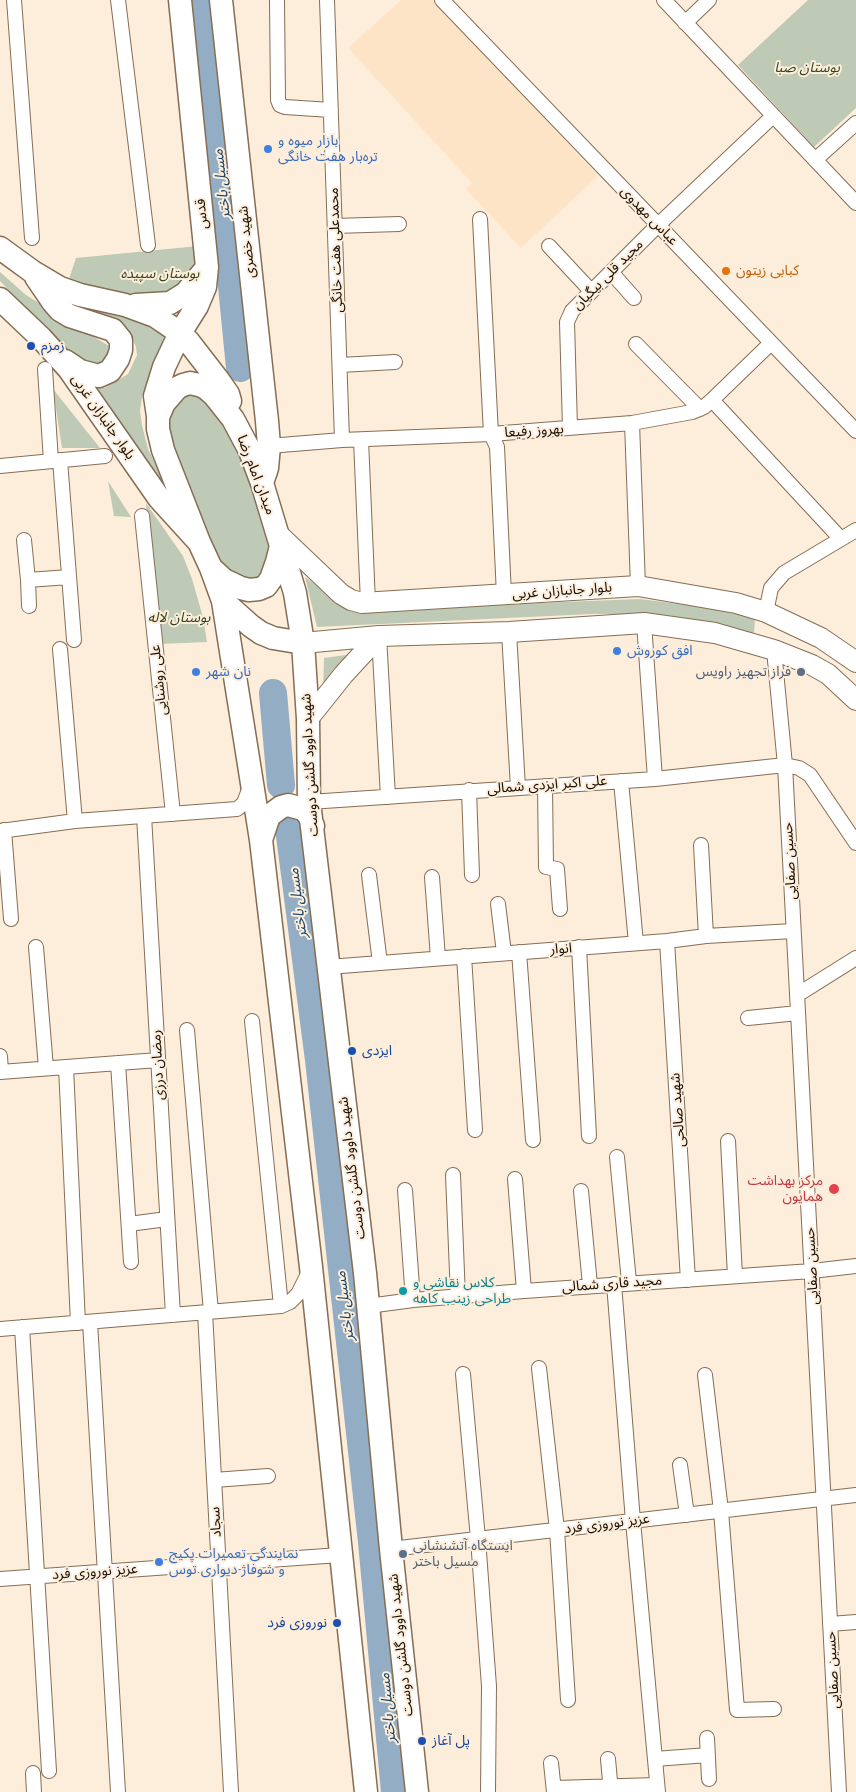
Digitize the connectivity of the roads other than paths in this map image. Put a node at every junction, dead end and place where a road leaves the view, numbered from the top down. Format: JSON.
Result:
{"nodes":[{"id":1,"x":14,"y":0,"type":"edge"},
{"id":2,"x":118,"y":0,"type":"edge"},
{"id":3,"x":180,"y":0,"type":"edge"},
{"id":4,"x":221,"y":0,"type":"edge"},
{"id":5,"x":277,"y":0,"type":"edge"},
{"id":6,"x":327,"y":0,"type":"edge"},
{"id":7,"x":442,"y":0,"type":"edge"},
{"id":8,"x":664,"y":0,"type":"edge"},
{"id":9,"x":709,"y":0,"type":"edge"},
{"id":10,"x":685,"y":23,"type":"junction"},
{"id":11,"x":331,"y":110,"type":"junction"},
{"id":12,"x":773,"y":116,"type":"junction"},
{"id":13,"x":856,"y":123,"type":"edge"},
{"id":14,"x":815,"y":160,"type":"junction"},
{"id":15,"x":856,"y":203,"type":"edge"},
{"id":16,"x":480,"y":219,"type":"dead end"},
{"id":17,"x":399,"y":224,"type":"dead end"},
{"id":18,"x":658,"y":225,"type":"junction"},
{"id":19,"x":335,"y":226,"type":"junction"},
{"id":20,"x":32,"y":238,"type":"dead end"},
{"id":21,"x":148,"y":246,"type":"dead end"},
{"id":22,"x":550,"y":246,"type":"dead end"},
{"id":23,"x":0,"y":248,"type":"edge"},
{"id":24,"x":207,"y":267,"type":"junction"},
{"id":25,"x":33,"y":272,"type":"junction"},
{"id":26,"x":611,"y":272,"type":"junction"},
{"id":27,"x":592,"y":291,"type":"junction"},
{"id":28,"x":634,"y":298,"type":"dead end"},
{"id":29,"x":0,"y":299,"type":"edge"},
{"id":30,"x":125,"y":305,"type":"junction"},
{"id":31,"x":180,"y":333,"type":"junction"},
{"id":32,"x":41,"y":338,"type":"junction"},
{"id":33,"x":772,"y":343,"type":"junction"},
{"id":34,"x":636,"y":344,"type":"dead end"},
{"id":35,"x":396,"y":362,"type":"dead end"},
{"id":36,"x":340,"y":365,"type":"junction"},
{"id":37,"x":45,"y":369,"type":"dead end"},
{"id":38,"x":712,"y":400,"type":"junction"},
{"id":39,"x":700,"y":410,"type":"junction"},
{"id":40,"x":158,"y":417,"type":"junction"},
{"id":41,"x":233,"y":419,"type":"junction"},
{"id":42,"x":632,"y":423,"type":"junction"},
{"id":43,"x":570,"y":428,"type":"junction"},
{"id":44,"x":856,"y":431,"type":"edge"},
{"id":45,"x":491,"y":434,"type":"junction"},
{"id":46,"x":342,"y":440,"type":"junction"},
{"id":47,"x":360,"y":440,"type":"junction"},
{"id":48,"x":269,"y":446,"type":"junction"},
{"id":49,"x":105,"y":456,"type":"dead end"},
{"id":50,"x":56,"y":461,"type":"junction"},
{"id":51,"x":0,"y":466,"type":"edge"},
{"id":52,"x":262,"y":483,"type":"junction"},
{"id":53,"x":142,"y":516,"type":"dead end"},
{"id":54,"x":856,"y":530,"type":"edge"},
{"id":55,"x":841,"y":539,"type":"junction"},
{"id":56,"x":24,"y":540,"type":"dead end"},
{"id":57,"x":280,"y":540,"type":"junction"},
{"id":58,"x":199,"y":542,"type":"junction"},
{"id":59,"x":211,"y":568,"type":"junction"},
{"id":60,"x":69,"y":576,"type":"junction"},
{"id":61,"x":28,"y":580,"type":"junction"},
{"id":62,"x":638,"y":586,"type":"junction"},
{"id":63,"x":504,"y":595,"type":"junction"},
{"id":64,"x":223,"y":601,"type":"junction"},
{"id":65,"x":368,"y":603,"type":"junction"},
{"id":66,"x":29,"y":606,"type":"dead end"},
{"id":67,"x":766,"y":612,"type":"junction"},
{"id":68,"x":644,"y":623,"type":"junction"},
{"id":69,"x":509,"y":632,"type":"junction"},
{"id":70,"x":379,"y":636,"type":"junction"},
{"id":71,"x":74,"y":640,"type":"dead end"},
{"id":72,"x":303,"y":643,"type":"junction"},
{"id":73,"x":60,"y":649,"type":"dead end"},
{"id":74,"x":774,"y":650,"type":"junction"},
{"id":75,"x":856,"y":662,"type":"edge"},
{"id":76,"x":856,"y":700,"type":"edge"},
{"id":77,"x":308,"y":719,"type":"junction"},
{"id":78,"x":248,"y":764,"type":"junction"},
{"id":79,"x":785,"y":765,"type":"junction"},
{"id":80,"x":655,"y":779,"type":"junction"},
{"id":81,"x":621,"y":781,"type":"junction"},
{"id":82,"x":545,"y":786,"type":"junction"},
{"id":83,"x":518,"y":788,"type":"junction"},
{"id":84,"x":469,"y":790,"type":"junction"},
{"id":85,"x":388,"y":797,"type":"junction"},
{"id":86,"x":309,"y":802,"type":"junction"},
{"id":87,"x":173,"y":814,"type":"junction"},
{"id":88,"x":144,"y":816,"type":"junction"},
{"id":89,"x":75,"y":821,"type":"junction"},
{"id":90,"x":313,"y":826,"type":"junction"},
{"id":91,"x":2,"y":831,"type":"edge"},
{"id":92,"x":261,"y":840,"type":"junction"},
{"id":93,"x":856,"y":843,"type":"edge"},
{"id":94,"x":701,"y":845,"type":"dead end"},
{"id":95,"x":369,"y":875,"type":"dead end"},
{"id":96,"x":472,"y":875,"type":"dead end"},
{"id":97,"x":432,"y":877,"type":"dead end"},
{"id":98,"x":498,"y":904,"type":"dead end"},
{"id":99,"x":560,"y":909,"type":"dead end"},
{"id":100,"x":11,"y":919,"type":"dead end"},
{"id":101,"x":793,"y":931,"type":"junction"},
{"id":102,"x":706,"y":936,"type":"junction"},
{"id":103,"x":667,"y":941,"type":"junction"},
{"id":104,"x":636,"y":943,"type":"junction"},
{"id":105,"x":36,"y":947,"type":"dead end"},
{"id":106,"x":580,"y":948,"type":"junction"},
{"id":107,"x":519,"y":952,"type":"junction"},
{"id":108,"x":504,"y":953,"type":"junction"},
{"id":109,"x":464,"y":956,"type":"junction"},
{"id":110,"x":438,"y":958,"type":"junction"},
{"id":111,"x":856,"y":958,"type":"edge"},
{"id":112,"x":380,"y":963,"type":"junction"},
{"id":113,"x":328,"y":967,"type":"junction"},
{"id":114,"x":797,"y":995,"type":"junction"},
{"id":115,"x":798,"y":1013,"type":"junction"},
{"id":116,"x":748,"y":1018,"type":"dead end"},
{"id":117,"x":252,"y":1021,"type":"dead end"},
{"id":118,"x":187,"y":1030,"type":"dead end"},
{"id":119,"x":0,"y":1056,"type":"edge"},
{"id":120,"x":158,"y":1060,"type":"junction"},
{"id":121,"x":118,"y":1063,"type":"junction"},
{"id":122,"x":66,"y":1067,"type":"junction"},
{"id":123,"x":46,"y":1068,"type":"junction"},
{"id":124,"x":1,"y":1072,"type":"edge"},
{"id":125,"x":475,"y":1130,"type":"dead end"},
{"id":126,"x":589,"y":1136,"type":"dead end"},
{"id":127,"x":533,"y":1140,"type":"dead end"},
{"id":128,"x":728,"y":1141,"type":"dead end"},
{"id":129,"x":617,"y":1156,"type":"dead end"},
{"id":130,"x":453,"y":1175,"type":"dead end"},
{"id":131,"x":515,"y":1179,"type":"dead end"},
{"id":132,"x":405,"y":1190,"type":"dead end"},
{"id":133,"x":581,"y":1191,"type":"dead end"},
{"id":134,"x":167,"y":1219,"type":"junction"},
{"id":135,"x":129,"y":1224,"type":"junction"},
{"id":136,"x":131,"y":1262,"type":"dead end"},
{"id":137,"x":856,"y":1266,"type":"edge"},
{"id":138,"x":311,"y":1267,"type":"junction"},
{"id":139,"x":812,"y":1271,"type":"junction"},
{"id":140,"x":735,"y":1276,"type":"junction"},
{"id":141,"x":688,"y":1280,"type":"junction"},
{"id":142,"x":629,"y":1282,"type":"junction"},
{"id":143,"x":614,"y":1284,"type":"junction"},
{"id":144,"x":590,"y":1285,"type":"junction"},
{"id":145,"x":524,"y":1291,"type":"junction"},
{"id":146,"x":458,"y":1297,"type":"junction"},
{"id":147,"x":413,"y":1300,"type":"junction"},
{"id":148,"x":281,"y":1306,"type":"junction"},
{"id":149,"x":368,"y":1306,"type":"junction"},
{"id":150,"x":208,"y":1312,"type":"junction"},
{"id":151,"x":172,"y":1315,"type":"junction"},
{"id":152,"x":84,"y":1322,"type":"junction"},
{"id":153,"x":22,"y":1327,"type":"junction"},
{"id":154,"x":0,"y":1329,"type":"edge"},
{"id":155,"x":539,"y":1368,"type":"dead end"},
{"id":156,"x":463,"y":1374,"type":"dead end"},
{"id":157,"x":705,"y":1375,"type":"dead end"},
{"id":158,"x":680,"y":1465,"type":"dead end"},
{"id":159,"x":268,"y":1476,"type":"dead end"},
{"id":160,"x":214,"y":1480,"type":"junction"},
{"id":161,"x":856,"y":1495,"type":"edge"},
{"id":162,"x":824,"y":1499,"type":"junction"},
{"id":163,"x":721,"y":1511,"type":"junction"},
{"id":164,"x":687,"y":1515,"type":"junction"},
{"id":165,"x":633,"y":1521,"type":"junction"},
{"id":166,"x":557,"y":1530,"type":"junction"},
{"id":167,"x":478,"y":1539,"type":"junction"},
{"id":168,"x":390,"y":1549,"type":"junction"},
{"id":169,"x":340,"y":1555,"type":"junction"},
{"id":170,"x":218,"y":1563,"type":"junction"},
{"id":171,"x":105,"y":1571,"type":"junction"},
{"id":172,"x":37,"y":1576,"type":"junction"},
{"id":173,"x":0,"y":1579,"type":"edge"},
{"id":174,"x":856,"y":1622,"type":"edge"},
{"id":175,"x":830,"y":1624,"type":"junction"},
{"id":176,"x":568,"y":1700,"type":"dead end"},
{"id":177,"x":774,"y":1709,"type":"dead end"},
{"id":178,"x":707,"y":1738,"type":"dead end"},
{"id":179,"x":708,"y":1755,"type":"junction"},
{"id":180,"x":608,"y":1759,"type":"dead end"},
{"id":181,"x":655,"y":1759,"type":"junction"},
{"id":182,"x":551,"y":1763,"type":"dead end"},
{"id":183,"x":49,"y":1771,"type":"dead end"},
{"id":184,"x":33,"y":1773,"type":"dead end"},
{"id":185,"x":709,"y":1779,"type":"dead end"},
{"id":186,"x":658,"y":1788,"type":"edge"},
{"id":187,"x":611,"y":1789,"type":"edge"},
{"id":188,"x":554,"y":1790,"type":"edge"},
{"id":189,"x":34,"y":1792,"type":"edge"},
{"id":190,"x":118,"y":1792,"type":"edge"},
{"id":191,"x":231,"y":1792,"type":"edge"},
{"id":192,"x":366,"y":1792,"type":"edge"},
{"id":193,"x":417,"y":1792,"type":"edge"},
{"id":194,"x":488,"y":1792,"type":"edge"},
{"id":195,"x":839,"y":1792,"type":"edge"}],
"edges":[{"from":1,"to":20,"type":"street"},
{"from":2,"to":21,"type":"street"},
{"from":3,"to":24,"type":"main road","name":"قدس"},
{"from":4,"to":48,"type":"main road","name":"شهید خضری"},
{"from":5,"to":11,"type":"street"},
{"from":6,"to":11,"type":"street","name":"محمدعلی هفت خانگی"},
{"from":7,"to":18,"type":"street","name":"عباس مهدوی"},
{"from":8,"to":10,"type":"street"},
{"from":9,"to":10,"type":"street"},
{"from":10,"to":12,"type":"street"},
{"from":11,"to":19,"type":"street","name":"محمدعلی هفت خانگی"},
{"from":12,"to":14,"type":"street"},
{"from":12,"to":18,"type":"street","name":"مجید قلی بیگیان"},
{"from":13,"to":14,"type":"street"},
{"from":14,"to":15,"type":"street"},
{"from":16,"to":45,"type":"street"},
{"from":17,"to":19,"type":"street"},
{"from":18,"to":26,"type":"street","name":"مجید قلی بیگیان"},
{"from":18,"to":33,"type":"street","name":"عباس مهدوی"},
{"from":19,"to":36,"type":"street","name":"محمدعلی هفت خانگی"},
{"from":22,"to":27,"type":"street"},
{"from":23,"to":25,"type":"main road"},
{"from":24,"to":30,"type":"main road"},
{"from":24,"to":31,"type":"main road","name":"قدس"},
{"from":25,"to":30,"type":"main road"},
{"from":25,"to":32,"type":"main road"},
{"from":26,"to":27,"type":"street","name":"مجید قلی بیگیان"},
{"from":26,"to":28,"type":"street"},
{"from":27,"to":43,"type":"street","name":"مجید قلی بیگیان"},
{"from":29,"to":32,"type":"main road","name":"بلوار جانبازان غربی"},
{"from":30,"to":31,"type":"main road"},
{"from":31,"to":40,"type":"main road","name":"قدس"},
{"from":31,"to":41,"type":"main road"},
{"from":32,"to":58,"type":"main road","name":"بلوار جانبازان غربی"},
{"from":33,"to":38,"type":"street","name":"بهروز رفیعا"},
{"from":33,"to":44,"type":"street","name":"عباس مهدوی"},
{"from":34,"to":39,"type":"street"},
{"from":35,"to":36,"type":"street"},
{"from":36,"to":46,"type":"street","name":"محمدعلی هفت خانگی"},
{"from":37,"to":50,"type":"street"},
{"from":38,"to":39,"type":"street","name":"بهروز رفیعا"},
{"from":38,"to":55,"type":"street"},
{"from":39,"to":42,"type":"street","name":"بهروز رفیعا"},
{"from":40,"to":41,"type":"main road","name":"میدان امام رضا"},
{"from":40,"to":58,"type":"main road"},
{"from":41,"to":52,"type":"main road","name":"میدان امام رضا"},
{"from":42,"to":43,"type":"street","name":"بهروز رفیعا"},
{"from":42,"to":62,"type":"street"},
{"from":43,"to":45,"type":"street","name":"بهروز رفیعا"},
{"from":45,"to":47,"type":"street","name":"بهروز رفیعا"},
{"from":45,"to":63,"type":"street"},
{"from":46,"to":47,"type":"street","name":"بهروز رفیعا"},
{"from":46,"to":48,"type":"street","name":"بهروز رفیعا"},
{"from":47,"to":65,"type":"street"},
{"from":48,"to":52,"type":"main road","name":"شهید خضری"},
{"from":49,"to":50,"type":"street"},
{"from":50,"to":51,"type":"street"},
{"from":50,"to":60,"type":"street"},
{"from":52,"to":57,"type":"main road","name":"میدان امام رضا"},
{"from":53,"to":87,"type":"street","name":"علی روشنایی"},
{"from":54,"to":55,"type":"street"},
{"from":55,"to":67,"type":"street"},
{"from":56,"to":61,"type":"street"},
{"from":57,"to":59,"type":"main road"},
{"from":57,"to":65,"type":"main road","name":"بلوار جانبازان غربی"},
{"from":57,"to":72,"type":"main road","name":"شهید داوود گلشن دوست"},
{"from":58,"to":59,"type":"main road"},
{"from":59,"to":64,"type":"main road"},
{"from":60,"to":61,"type":"street"},
{"from":60,"to":71,"type":"street"},
{"from":61,"to":66,"type":"street"},
{"from":62,"to":63,"type":"main road","name":"بلوار جانبازان غربی"},
{"from":62,"to":67,"type":"main road","name":"بلوار جانبازان غربی"},
{"from":63,"to":65,"type":"main road","name":"بلوار جانبازان غربی"},
{"from":64,"to":72,"type":"main road"},
{"from":64,"to":78,"type":"main road"},
{"from":67,"to":74,"type":"main road"},
{"from":67,"to":75,"type":"main road","name":"بلوار جانبازان غربی"},
{"from":68,"to":69,"type":"main road"},
{"from":68,"to":74,"type":"main road"},
{"from":68,"to":80,"type":"street"},
{"from":69,"to":70,"type":"main road"},
{"from":69,"to":83,"type":"street"},
{"from":70,"to":72,"type":"main road"},
{"from":70,"to":77,"type":"main road"},
{"from":70,"to":85,"type":"street"},
{"from":72,"to":77,"type":"main road","name":"شهید داوود گلشن دوست"},
{"from":73,"to":89,"type":"street"},
{"from":74,"to":76,"type":"main road"},
{"from":74,"to":79,"type":"street","name":"حسین صفایی"},
{"from":77,"to":86,"type":"main road","name":"شهید داوود گلشن دوست"},
{"from":78,"to":87,"type":"street"},
{"from":78,"to":92,"type":"main road"},
{"from":79,"to":80,"type":"street","name":"علی اکبر ایزدی شمالی"},
{"from":79,"to":93,"type":"street"},
{"from":79,"to":101,"type":"street","name":"حسین صفایی"},
{"from":80,"to":81,"type":"street","name":"علی اکبر ایزدی شمالی"},
{"from":81,"to":82,"type":"street","name":"علی اکبر ایزدی شمالی"},
{"from":81,"to":104,"type":"street"},
{"from":82,"to":83,"type":"street","name":"علی اکبر ایزدی شمالی"},
{"from":82,"to":99,"type":"street"},
{"from":83,"to":84,"type":"street","name":"علی اکبر ایزدی شمالی"},
{"from":84,"to":85,"type":"street","name":"علی اکبر ایزدی شمالی"},
{"from":84,"to":96,"type":"street"},
{"from":85,"to":86,"type":"street","name":"علی اکبر ایزدی شمالی"},
{"from":86,"to":90,"type":"main road","name":"شهید داوود گلشن دوست"},
{"from":87,"to":88,"type":"street"},
{"from":88,"to":89,"type":"street"},
{"from":88,"to":120,"type":"street","name":"رمضان درزی"},
{"from":89,"to":91,"type":"street"},
{"from":90,"to":92,"type":"main road"},
{"from":90,"to":113,"type":"main road","name":"شهید داوود گلشن دوست"},
{"from":91,"to":100,"type":"street"},
{"from":92,"to":138,"type":"main road"},
{"from":94,"to":102,"type":"street"},
{"from":95,"to":112,"type":"street"},
{"from":97,"to":110,"type":"street"},
{"from":98,"to":108,"type":"street"},
{"from":101,"to":102,"type":"street","name":"انوار"},
{"from":101,"to":114,"type":"street","name":"حسین صفایی"},
{"from":102,"to":103,"type":"street","name":"انوار"},
{"from":103,"to":104,"type":"street","name":"انوار"},
{"from":103,"to":141,"type":"street","name":"شهید صالحی"},
{"from":104,"to":106,"type":"street","name":"انوار"},
{"from":105,"to":123,"type":"street"},
{"from":106,"to":107,"type":"street","name":"انوار"},
{"from":106,"to":126,"type":"street"},
{"from":107,"to":108,"type":"street","name":"انوار"},
{"from":107,"to":127,"type":"street"},
{"from":108,"to":109,"type":"street","name":"انوار"},
{"from":109,"to":110,"type":"street","name":"انوار"},
{"from":109,"to":125,"type":"street"},
{"from":110,"to":112,"type":"street","name":"انوار"},
{"from":111,"to":114,"type":"street"},
{"from":112,"to":113,"type":"street","name":"انوار"},
{"from":113,"to":149,"type":"main road","name":"شهید داوود گلشن دوست"},
{"from":114,"to":115,"type":"street","name":"حسین صفایی"},
{"from":115,"to":116,"type":"street"},
{"from":115,"to":139,"type":"street","name":"حسین صفایی"},
{"from":117,"to":148,"type":"street"},
{"from":118,"to":150,"type":"street","name":"سجاد"},
{"from":119,"to":124,"type":"street"},
{"from":120,"to":121,"type":"street"},
{"from":120,"to":134,"type":"street","name":"رمضان درزی"},
{"from":121,"to":122,"type":"street"},
{"from":121,"to":135,"type":"street"},
{"from":122,"to":123,"type":"street"},
{"from":122,"to":152,"type":"street"},
{"from":123,"to":124,"type":"street"},
{"from":128,"to":140,"type":"street"},
{"from":129,"to":142,"type":"street"},
{"from":130,"to":146,"type":"street"},
{"from":131,"to":145,"type":"street"},
{"from":132,"to":147,"type":"street"},
{"from":133,"to":144,"type":"street"},
{"from":134,"to":135,"type":"street"},
{"from":134,"to":151,"type":"street","name":"رمضان درزی"},
{"from":135,"to":136,"type":"street"},
{"from":137,"to":139,"type":"street","name":"مجید قاری شمالی"},
{"from":138,"to":148,"type":"street"},
{"from":138,"to":169,"type":"main road"},
{"from":139,"to":140,"type":"street","name":"مجید قاری شمالی"},
{"from":139,"to":162,"type":"street","name":"حسین صفایی"},
{"from":140,"to":141,"type":"street","name":"مجید قاری شمالی"},
{"from":141,"to":142,"type":"street","name":"مجید قاری شمالی"},
{"from":142,"to":143,"type":"street","name":"مجید قاری شمالی"},
{"from":143,"to":144,"type":"street","name":"مجید قاری شمالی"},
{"from":143,"to":165,"type":"street"},
{"from":144,"to":145,"type":"street","name":"مجید قاری شمالی"},
{"from":145,"to":146,"type":"street","name":"مجید قاری شمالی"},
{"from":146,"to":147,"type":"street","name":"مجید قاری شمالی"},
{"from":147,"to":149,"type":"street","name":"مجید قاری شمالی"},
{"from":148,"to":150,"type":"street"},
{"from":149,"to":168,"type":"main road","name":"شهید داوود گلشن دوست"},
{"from":150,"to":151,"type":"street"},
{"from":150,"to":160,"type":"street","name":"سجاد"},
{"from":151,"to":152,"type":"street"},
{"from":152,"to":153,"type":"street"},
{"from":152,"to":171,"type":"street"},
{"from":153,"to":154,"type":"street"},
{"from":153,"to":172,"type":"street"},
{"from":155,"to":166,"type":"street"},
{"from":156,"to":167,"type":"street"},
{"from":157,"to":163,"type":"street"},
{"from":158,"to":164,"type":"street"},
{"from":159,"to":160,"type":"street"},
{"from":160,"to":170,"type":"street","name":"سجاد"},
{"from":161,"to":162,"type":"street","name":"عزیز نوروزی فرد"},
{"from":162,"to":163,"type":"street","name":"عزیز نوروزی فرد"},
{"from":162,"to":175,"type":"street","name":"حسین صفایی"},
{"from":163,"to":164,"type":"street","name":"عزیز نوروزی فرد"},
{"from":163,"to":177,"type":"street"},
{"from":164,"to":165,"type":"street","name":"عزیز نوروزی فرد"},
{"from":165,"to":166,"type":"street","name":"عزیز نوروزی فرد"},
{"from":165,"to":181,"type":"street"},
{"from":166,"to":167,"type":"street","name":"عزیز نوروزی فرد"},
{"from":166,"to":176,"type":"street"},
{"from":167,"to":168,"type":"street","name":"عزیز نوروزی فرد"},
{"from":167,"to":194,"type":"street"},
{"from":168,"to":193,"type":"main road","name":"شهید داوود گلشن دوست"},
{"from":169,"to":170,"type":"street","name":"عزیز نوروزی فرد"},
{"from":169,"to":192,"type":"main road"},
{"from":170,"to":171,"type":"street","name":"عزیز نوروزی فرد"},
{"from":170,"to":191,"type":"street","name":"سجاد"},
{"from":171,"to":172,"type":"street","name":"عزیز نوروزی فرد"},
{"from":171,"to":190,"type":"street"},
{"from":172,"to":173,"type":"street","name":"عزیز نوروزی فرد"},
{"from":172,"to":183,"type":"street"},
{"from":174,"to":175,"type":"street"},
{"from":175,"to":195,"type":"street","name":"حسین صفایی"},
{"from":178,"to":179,"type":"street"},
{"from":179,"to":181,"type":"street"},
{"from":179,"to":185,"type":"street"},
{"from":180,"to":187,"type":"street"},
{"from":181,"to":186,"type":"street"},
{"from":182,"to":188,"type":"street"},
{"from":184,"to":189,"type":"street"},
{"from":186,"to":187,"type":"street"},
{"from":187,"to":188,"type":"street"}]}
